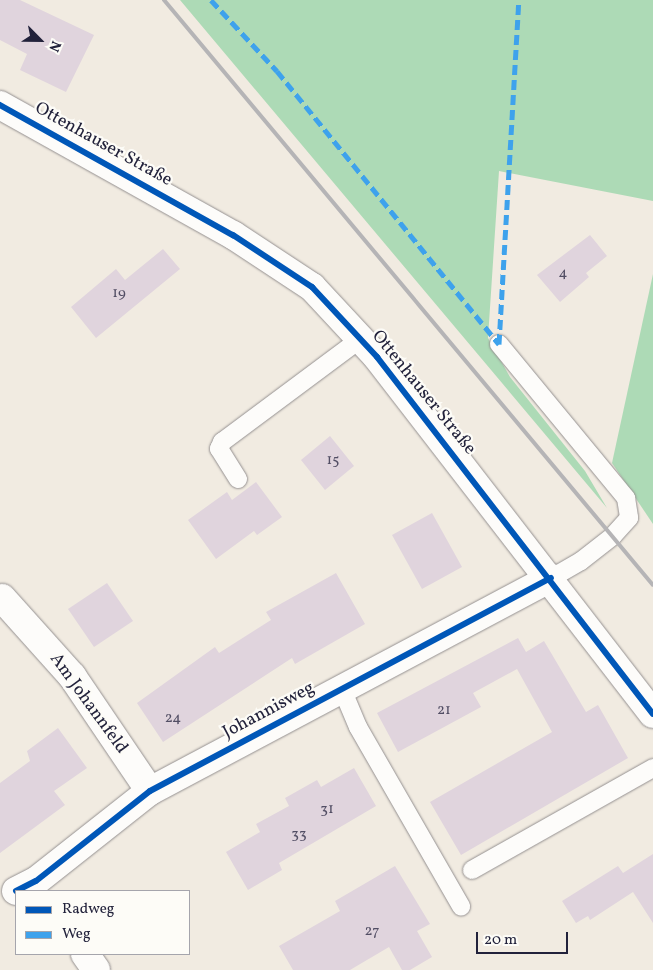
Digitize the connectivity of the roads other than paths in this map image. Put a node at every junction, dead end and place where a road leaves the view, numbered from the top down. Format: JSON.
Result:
{"nodes":[{"id":1,"x":0,"y":105,"type":"edge"},
{"id":2,"x":360,"y":339,"type":"junction"},
{"id":3,"x":498,"y":344,"type":"dead end"},
{"id":4,"x":238,"y":478,"type":"dead end"},
{"id":5,"x":551,"y":578,"type":"junction"},
{"id":6,"x":2,"y":598,"type":"dead end"},
{"id":7,"x":342,"y":689,"type":"junction"},
{"id":8,"x":653,"y":714,"type":"edge"},
{"id":9,"x":653,"y":768,"type":"edge"},
{"id":10,"x":150,"y":791,"type":"junction"},
{"id":11,"x":472,"y":870,"type":"dead end"},
{"id":12,"x":28,"y":889,"type":"edge"},
{"id":13,"x":15,"y":894,"type":"edge"},
{"id":14,"x":0,"y":900,"type":"edge"},
{"id":15,"x":461,"y":906,"type":"dead end"},
{"id":16,"x":86,"y":955,"type":"edge"},
{"id":17,"x":96,"y":970,"type":"edge"}],
"edges":[{"from":1,"to":2,"type":"street","name":"Ottenhauser Straße"},
{"from":2,"to":4,"type":"lane"},
{"from":2,"to":5,"type":"street","name":"Ottenhauser Straße"},
{"from":3,"to":5,"type":"lane"},
{"from":5,"to":7,"type":"street","name":"Johannisweg"},
{"from":5,"to":8,"type":"street","name":"Ottenhauser Straße"},
{"from":6,"to":10,"type":"street","name":"Am Johannfeld"},
{"from":7,"to":10,"type":"street","name":"Johannisweg"},
{"from":7,"to":15,"type":"lane"},
{"from":9,"to":11,"type":"lane"},
{"from":10,"to":12,"type":"street","name":"Johannisweg"},
{"from":13,"to":14,"type":"street","name":"Johannisweg"},
{"from":16,"to":17,"type":"street"}]}
